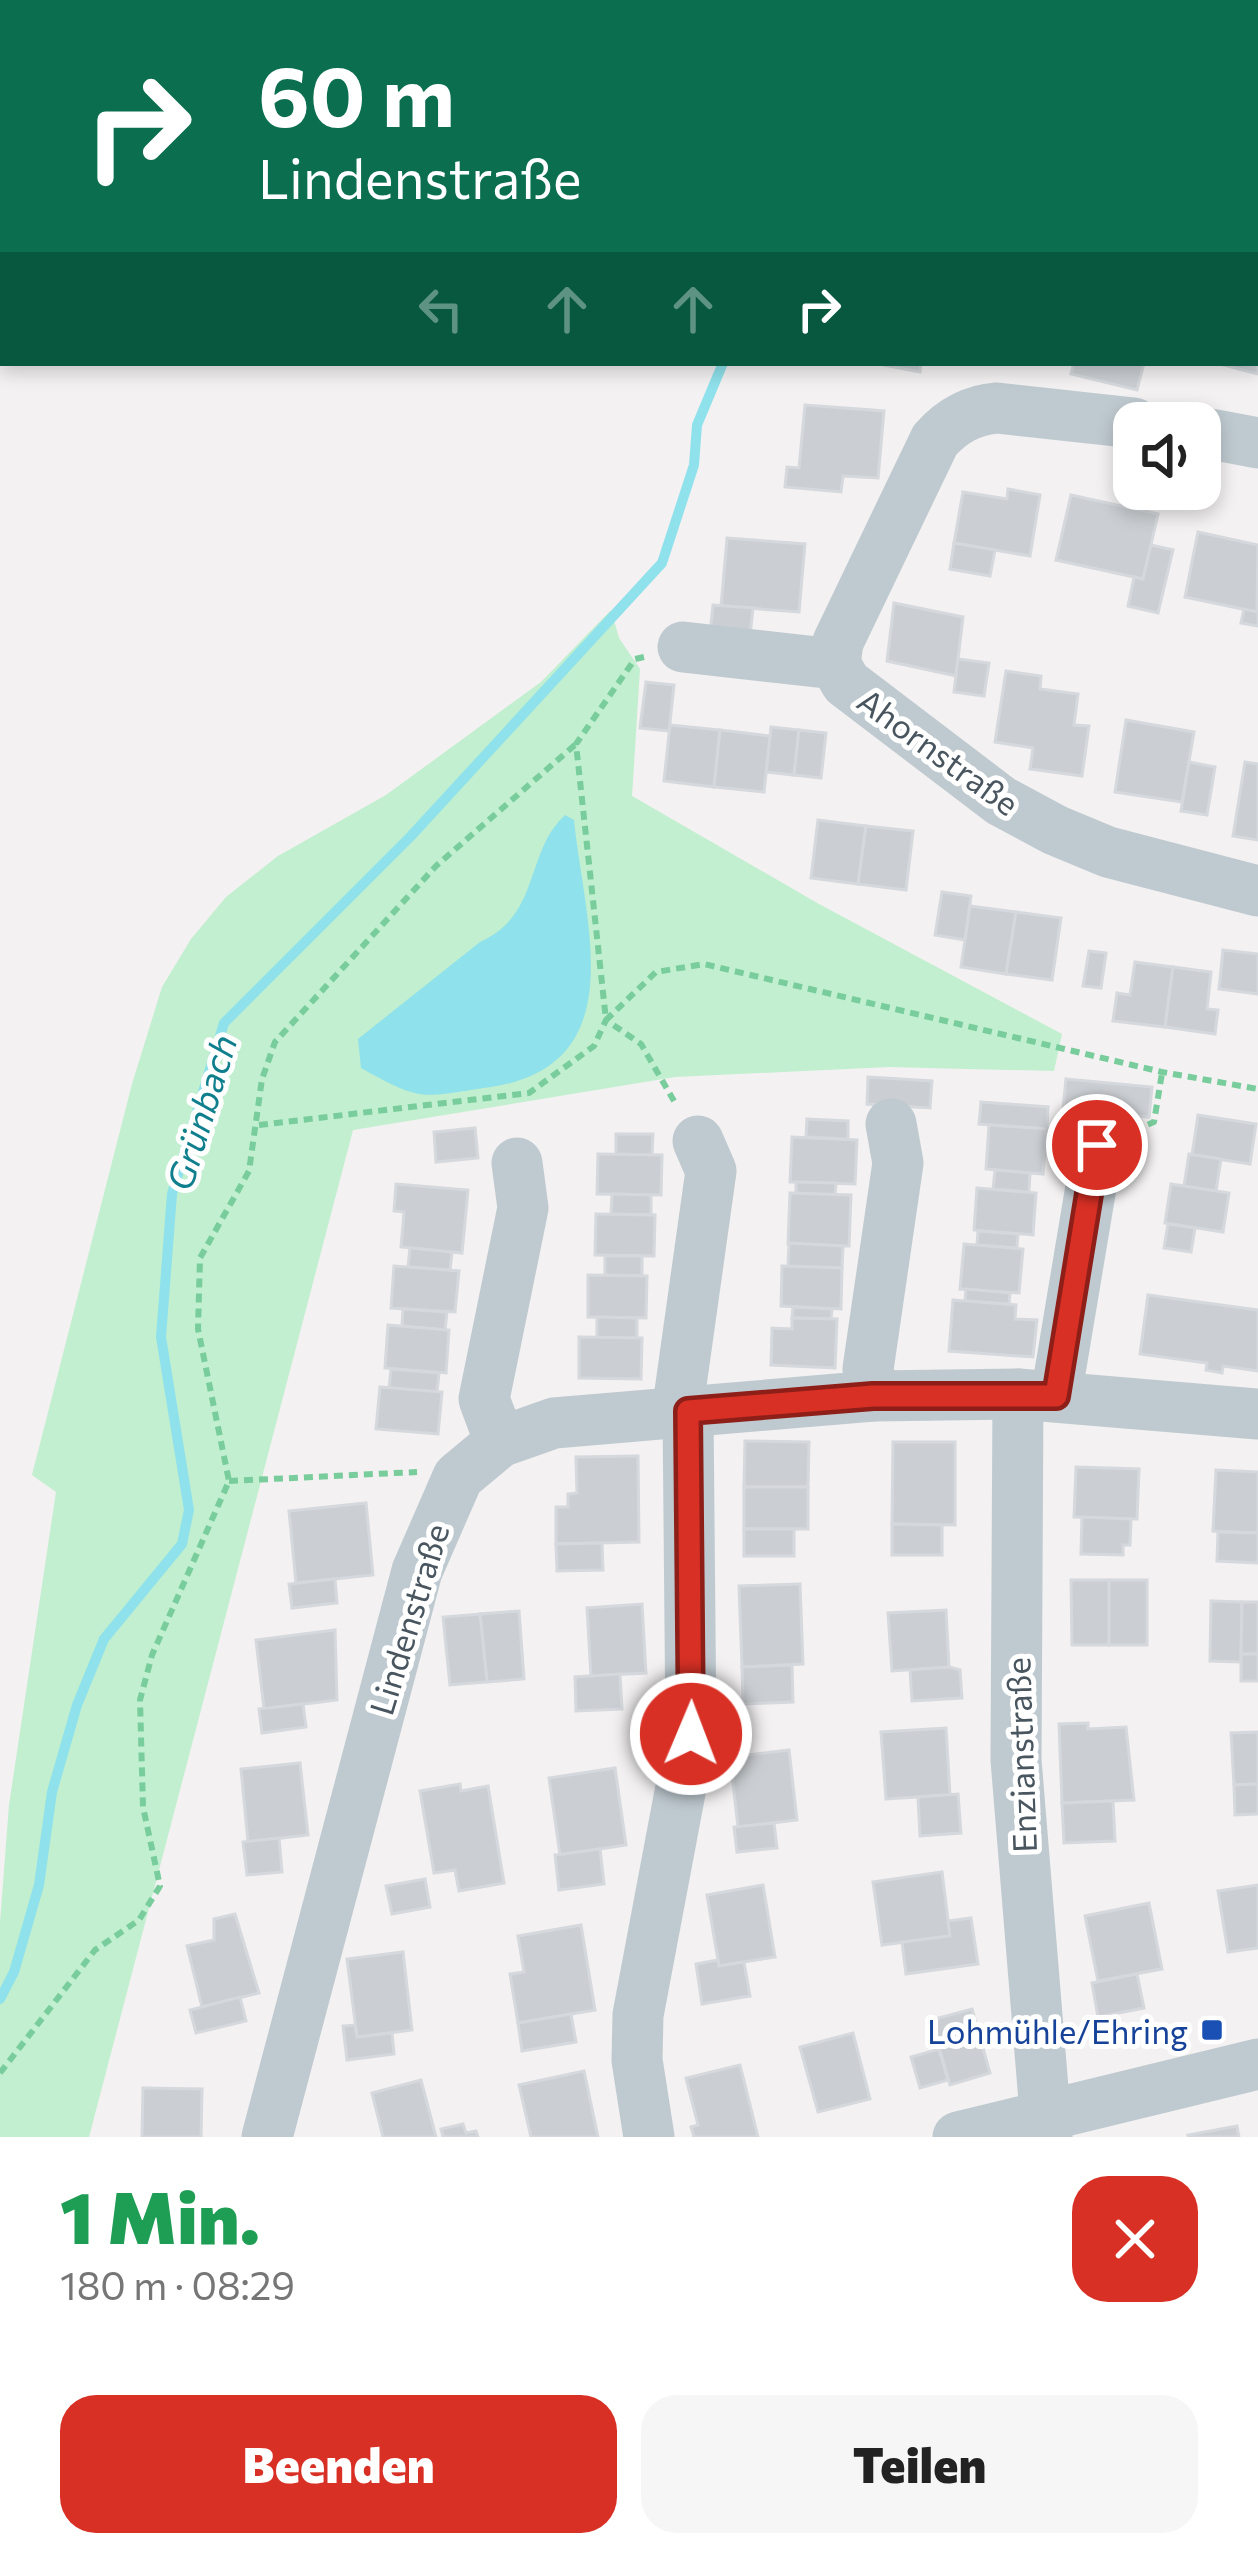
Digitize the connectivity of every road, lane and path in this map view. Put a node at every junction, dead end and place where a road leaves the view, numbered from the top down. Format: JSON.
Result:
{"nodes":[{"id":1,"x":1113,"y":421,"type":"edge"},
{"id":2,"x":1221,"y":436,"type":"edge"},
{"id":3,"x":1258,"y":443,"type":"edge"},
{"id":4,"x":682,"y":647,"type":"joint"},
{"id":5,"x":835,"y":664,"type":"junction"},
{"id":6,"x":576,"y":744,"type":"junction"},
{"id":7,"x":1258,"y":891,"type":"edge"},
{"id":8,"x":606,"y":1020,"type":"junction"},
{"id":9,"x":1162,"y":1072,"type":"junction"},
{"id":10,"x":1258,"y":1089,"type":"edge"},
{"id":11,"x":892,"y":1124,"type":"dead end"},
{"id":12,"x":259,"y":1125,"type":"junction"},
{"id":13,"x":698,"y":1141,"type":"joint"},
{"id":14,"x":1097,"y":1145,"type":"joint"},
{"id":15,"x":517,"y":1163,"type":"dead end"},
{"id":16,"x":1037,"y":1395,"type":"junction"},
{"id":17,"x":873,"y":1396,"type":"junction"},
{"id":18,"x":683,"y":1412,"type":"junction"},
{"id":19,"x":1258,"y":1414,"type":"edge"},
{"id":20,"x":500,"y":1442,"type":"junction"},
{"id":21,"x":458,"y":1477,"type":"junction"},
{"id":22,"x":229,"y":1480,"type":"junction"},
{"id":23,"x":1258,"y":2064,"type":"edge"},
{"id":24,"x":0,"y":2073,"type":"edge"},
{"id":25,"x":1047,"y":2126,"type":"edge"},
{"id":26,"x":267,"y":2137,"type":"edge"},
{"id":27,"x":649,"y":2137,"type":"edge"},
{"id":28,"x":958,"y":2137,"type":"edge"}],
"edges":[{"from":1,"to":5,"type":"street","name":"Ahornstraße"},
{"from":2,"to":3,"type":"street"},
{"from":4,"to":5,"type":"street","name":"Ahornstraße"},
{"from":4,"to":6,"type":"path"},
{"from":5,"to":7,"type":"street","name":"Ahornstraße"},
{"from":6,"to":8,"type":"path"},
{"from":6,"to":12,"type":"path"},
{"from":8,"to":9,"type":"path"},
{"from":8,"to":12,"type":"path"},
{"from":8,"to":13,"type":"path"},
{"from":9,"to":10,"type":"path"},
{"from":9,"to":14,"type":"path"},
{"from":11,"to":17,"type":"street"},
{"from":12,"to":22,"type":"path"},
{"from":13,"to":18,"type":"street"},
{"from":14,"to":16,"type":"street","name":"Enzianstraße"},
{"from":15,"to":20,"type":"street"},
{"from":16,"to":17,"type":"street","name":"Lindenstraße"},
{"from":16,"to":19,"type":"street","name":"Lindenstraße"},
{"from":16,"to":25,"type":"street","name":"Enzianstraße"},
{"from":17,"to":18,"type":"street","name":"Lindenstraße"},
{"from":18,"to":20,"type":"street","name":"Lindenstraße"},
{"from":18,"to":27,"type":"street"},
{"from":20,"to":21,"type":"street","name":"Lindenstraße"},
{"from":21,"to":22,"type":"path"},
{"from":21,"to":26,"type":"street","name":"Lindenstraße"},
{"from":22,"to":24,"type":"path"},
{"from":23,"to":25,"type":"street"},
{"from":25,"to":28,"type":"street"}]}
